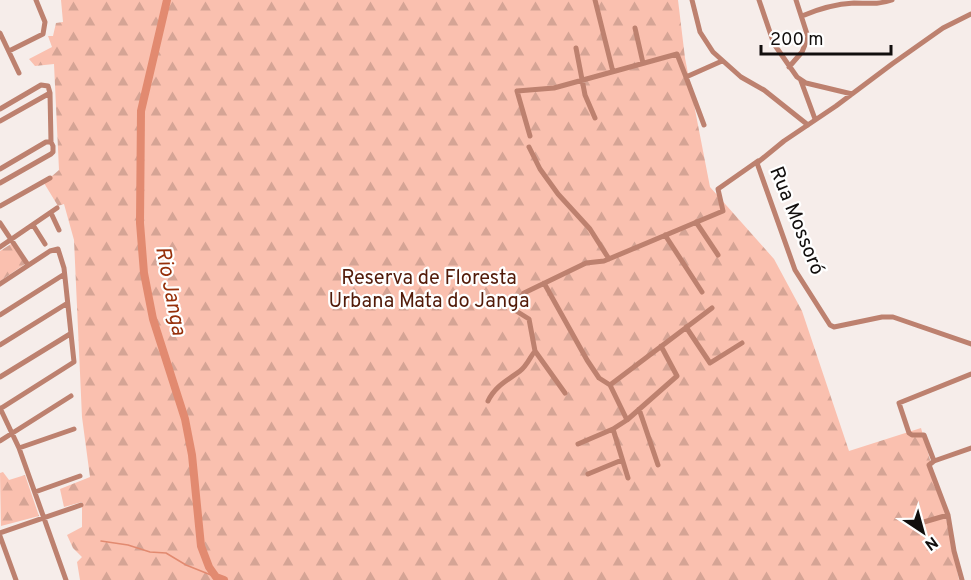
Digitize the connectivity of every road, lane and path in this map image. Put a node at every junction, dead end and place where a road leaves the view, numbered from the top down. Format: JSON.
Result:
{"nodes":[{"id":1,"x":36,"y":0,"type":"edge"},
{"id":2,"x":595,"y":0,"type":"edge"},
{"id":3,"x":692,"y":0,"type":"edge"},
{"id":4,"x":759,"y":0,"type":"edge"},
{"id":5,"x":796,"y":0,"type":"edge"},
{"id":6,"x":891,"y":0,"type":"edge"},
{"id":7,"x":860,"y":2,"type":"edge"},
{"id":8,"x":971,"y":14,"type":"edge"},
{"id":9,"x":802,"y":16,"type":"junction"},
{"id":10,"x":636,"y":28,"type":"dead end"},
{"id":11,"x":0,"y":33,"type":"edge"},
{"id":12,"x":576,"y":48,"type":"dead end"},
{"id":13,"x":9,"y":51,"type":"junction"},
{"id":14,"x":722,"y":61,"type":"junction"},
{"id":15,"x":643,"y":63,"type":"junction"},
{"id":16,"x":789,"y":67,"type":"junction"},
{"id":17,"x":613,"y":72,"type":"junction"},
{"id":18,"x":19,"y":73,"type":"dead end"},
{"id":19,"x":686,"y":77,"type":"junction"},
{"id":20,"x":582,"y":80,"type":"junction"},
{"id":21,"x":801,"y":81,"type":"junction"},
{"id":22,"x":50,"y":93,"type":"junction"},
{"id":23,"x":852,"y":94,"type":"junction"},
{"id":24,"x":0,"y":109,"type":"edge"},
{"id":25,"x":595,"y":118,"type":"dead end"},
{"id":26,"x":815,"y":119,"type":"junction"},
{"id":27,"x":0,"y":121,"type":"edge"},
{"id":28,"x":808,"y":124,"type":"junction"},
{"id":29,"x":704,"y":125,"type":"dead end"},
{"id":30,"x":530,"y":136,"type":"dead end"},
{"id":31,"x":48,"y":142,"type":"junction"},
{"id":32,"x":529,"y":147,"type":"dead end"},
{"id":33,"x":758,"y":162,"type":"junction"},
{"id":34,"x":0,"y":169,"type":"edge"},
{"id":35,"x":50,"y":178,"type":"dead end"},
{"id":36,"x":0,"y":183,"type":"edge"},
{"id":37,"x":0,"y":206,"type":"edge"},
{"id":38,"x":57,"y":208,"type":"dead end"},
{"id":39,"x":51,"y":213,"type":"junction"},
{"id":40,"x":696,"y":222,"type":"junction"},
{"id":41,"x":0,"y":223,"type":"edge"},
{"id":42,"x":33,"y":225,"type":"junction"},
{"id":43,"x":59,"y":230,"type":"dead end"},
{"id":44,"x":665,"y":235,"type":"junction"},
{"id":45,"x":11,"y":240,"type":"junction"},
{"id":46,"x":45,"y":244,"type":"dead end"},
{"id":47,"x":0,"y":247,"type":"edge"},
{"id":48,"x":718,"y":255,"type":"dead end"},
{"id":49,"x":609,"y":259,"type":"junction"},
{"id":50,"x":28,"y":265,"type":"junction"},
{"id":51,"x":63,"y":275,"type":"junction"},
{"id":52,"x":544,"y":283,"type":"junction"},
{"id":53,"x":0,"y":284,"type":"edge"},
{"id":54,"x":702,"y":292,"type":"dead end"},
{"id":55,"x":66,"y":304,"type":"junction"},
{"id":56,"x":712,"y":308,"type":"dead end"},
{"id":57,"x":0,"y":315,"type":"edge"},
{"id":58,"x":686,"y":327,"type":"junction"},
{"id":59,"x":70,"y":334,"type":"junction"},
{"id":60,"x":742,"y":343,"type":"dead end"},
{"id":61,"x":971,"y":344,"type":"edge"},
{"id":62,"x":0,"y":345,"type":"edge"},
{"id":63,"x":661,"y":346,"type":"junction"},
{"id":64,"x":535,"y":351,"type":"junction"},
{"id":65,"x":971,"y":374,"type":"edge"},
{"id":66,"x":0,"y":377,"type":"edge"},
{"id":67,"x":610,"y":386,"type":"junction"},
{"id":68,"x":565,"y":393,"type":"dead end"},
{"id":69,"x":71,"y":396,"type":"dead end"},
{"id":70,"x":488,"y":400,"type":"dead end"},
{"id":71,"x":0,"y":409,"type":"edge"},
{"id":72,"x":639,"y":409,"type":"junction"},
{"id":73,"x":627,"y":420,"type":"junction"},
{"id":74,"x":74,"y":429,"type":"dead end"},
{"id":75,"x":613,"y":429,"type":"junction"},
{"id":76,"x":12,"y":433,"type":"junction"},
{"id":77,"x":0,"y":441,"type":"edge"},
{"id":78,"x":578,"y":444,"type":"dead end"},
{"id":79,"x":19,"y":448,"type":"junction"},
{"id":80,"x":971,"y":448,"type":"edge"},
{"id":81,"x":622,"y":460,"type":"junction"},
{"id":82,"x":934,"y":460,"type":"junction"},
{"id":83,"x":658,"y":465,"type":"dead end"},
{"id":84,"x":588,"y":474,"type":"dead end"},
{"id":85,"x":80,"y":476,"type":"dead end"},
{"id":86,"x":628,"y":478,"type":"dead end"},
{"id":87,"x":34,"y":492,"type":"junction"},
{"id":88,"x":81,"y":505,"type":"dead end"},
{"id":89,"x":948,"y":515,"type":"junction"},
{"id":90,"x":43,"y":518,"type":"junction"},
{"id":91,"x":917,"y":524,"type":"dead end"},
{"id":92,"x":0,"y":534,"type":"edge"},
{"id":93,"x":16,"y":580,"type":"edge"},
{"id":94,"x":66,"y":580,"type":"edge"},
{"id":95,"x":962,"y":580,"type":"edge"}],
"edges":[{"from":1,"to":13,"type":"street"},
{"from":2,"to":17,"type":"street"},
{"from":3,"to":14,"type":"street"},
{"from":4,"to":16,"type":"street"},
{"from":5,"to":9,"type":"street"},
{"from":6,"to":7,"type":"street"},
{"from":7,"to":9,"type":"street"},
{"from":8,"to":23,"type":"street","name":"Rua Mossoró"},
{"from":9,"to":16,"type":"street"},
{"from":10,"to":15,"type":"street"},
{"from":11,"to":13,"type":"street"},
{"from":12,"to":20,"type":"street"},
{"from":13,"to":18,"type":"street"},
{"from":14,"to":19,"type":"street"},
{"from":14,"to":28,"type":"street"},
{"from":15,"to":17,"type":"street"},
{"from":15,"to":19,"type":"street"},
{"from":16,"to":21,"type":"street"},
{"from":17,"to":20,"type":"street"},
{"from":19,"to":29,"type":"street"},
{"from":20,"to":25,"type":"street"},
{"from":20,"to":30,"type":"street"},
{"from":21,"to":23,"type":"street"},
{"from":21,"to":26,"type":"street"},
{"from":22,"to":24,"type":"street"},
{"from":22,"to":27,"type":"street"},
{"from":22,"to":31,"type":"street"},
{"from":23,"to":26,"type":"street","name":"Rua Mossoró"},
{"from":26,"to":28,"type":"street","name":"Rua Mossoró"},
{"from":28,"to":33,"type":"street","name":"Rua Mossoró"},
{"from":31,"to":34,"type":"street"},
{"from":31,"to":36,"type":"street"},
{"from":32,"to":49,"type":"street"},
{"from":33,"to":40,"type":"street"},
{"from":33,"to":61,"type":"street","name":"Rua Mossoró"},
{"from":35,"to":37,"type":"street"},
{"from":38,"to":39,"type":"street"},
{"from":39,"to":42,"type":"street"},
{"from":39,"to":43,"type":"street"},
{"from":40,"to":44,"type":"street"},
{"from":40,"to":48,"type":"street"},
{"from":41,"to":45,"type":"street"},
{"from":42,"to":45,"type":"street"},
{"from":42,"to":46,"type":"street"},
{"from":44,"to":49,"type":"street"},
{"from":44,"to":54,"type":"street"},
{"from":45,"to":47,"type":"street"},
{"from":45,"to":50,"type":"street"},
{"from":49,"to":52,"type":"street"},
{"from":50,"to":51,"type":"street"},
{"from":50,"to":53,"type":"street"},
{"from":51,"to":55,"type":"street"},
{"from":51,"to":57,"type":"street"},
{"from":52,"to":64,"type":"street"},
{"from":52,"to":67,"type":"street"},
{"from":55,"to":59,"type":"street"},
{"from":55,"to":62,"type":"street"},
{"from":56,"to":58,"type":"street"},
{"from":58,"to":60,"type":"street"},
{"from":58,"to":63,"type":"street"},
{"from":59,"to":66,"type":"street"},
{"from":59,"to":71,"type":"street"},
{"from":63,"to":67,"type":"street"},
{"from":63,"to":72,"type":"street"},
{"from":64,"to":68,"type":"street"},
{"from":64,"to":70,"type":"street"},
{"from":65,"to":82,"type":"street"},
{"from":67,"to":73,"type":"street"},
{"from":69,"to":76,"type":"street"},
{"from":71,"to":76,"type":"street"},
{"from":72,"to":73,"type":"street"},
{"from":72,"to":83,"type":"street"},
{"from":73,"to":75,"type":"street"},
{"from":74,"to":79,"type":"street"},
{"from":75,"to":78,"type":"street"},
{"from":75,"to":81,"type":"street"},
{"from":76,"to":77,"type":"street"},
{"from":76,"to":79,"type":"street"},
{"from":79,"to":87,"type":"street"},
{"from":80,"to":82,"type":"street"},
{"from":81,"to":84,"type":"street"},
{"from":81,"to":86,"type":"street"},
{"from":82,"to":89,"type":"street"},
{"from":85,"to":87,"type":"street"},
{"from":87,"to":90,"type":"street"},
{"from":88,"to":90,"type":"street"},
{"from":89,"to":91,"type":"street"},
{"from":89,"to":95,"type":"street"},
{"from":90,"to":92,"type":"street"},
{"from":90,"to":94,"type":"street"},
{"from":92,"to":93,"type":"street"}]}
